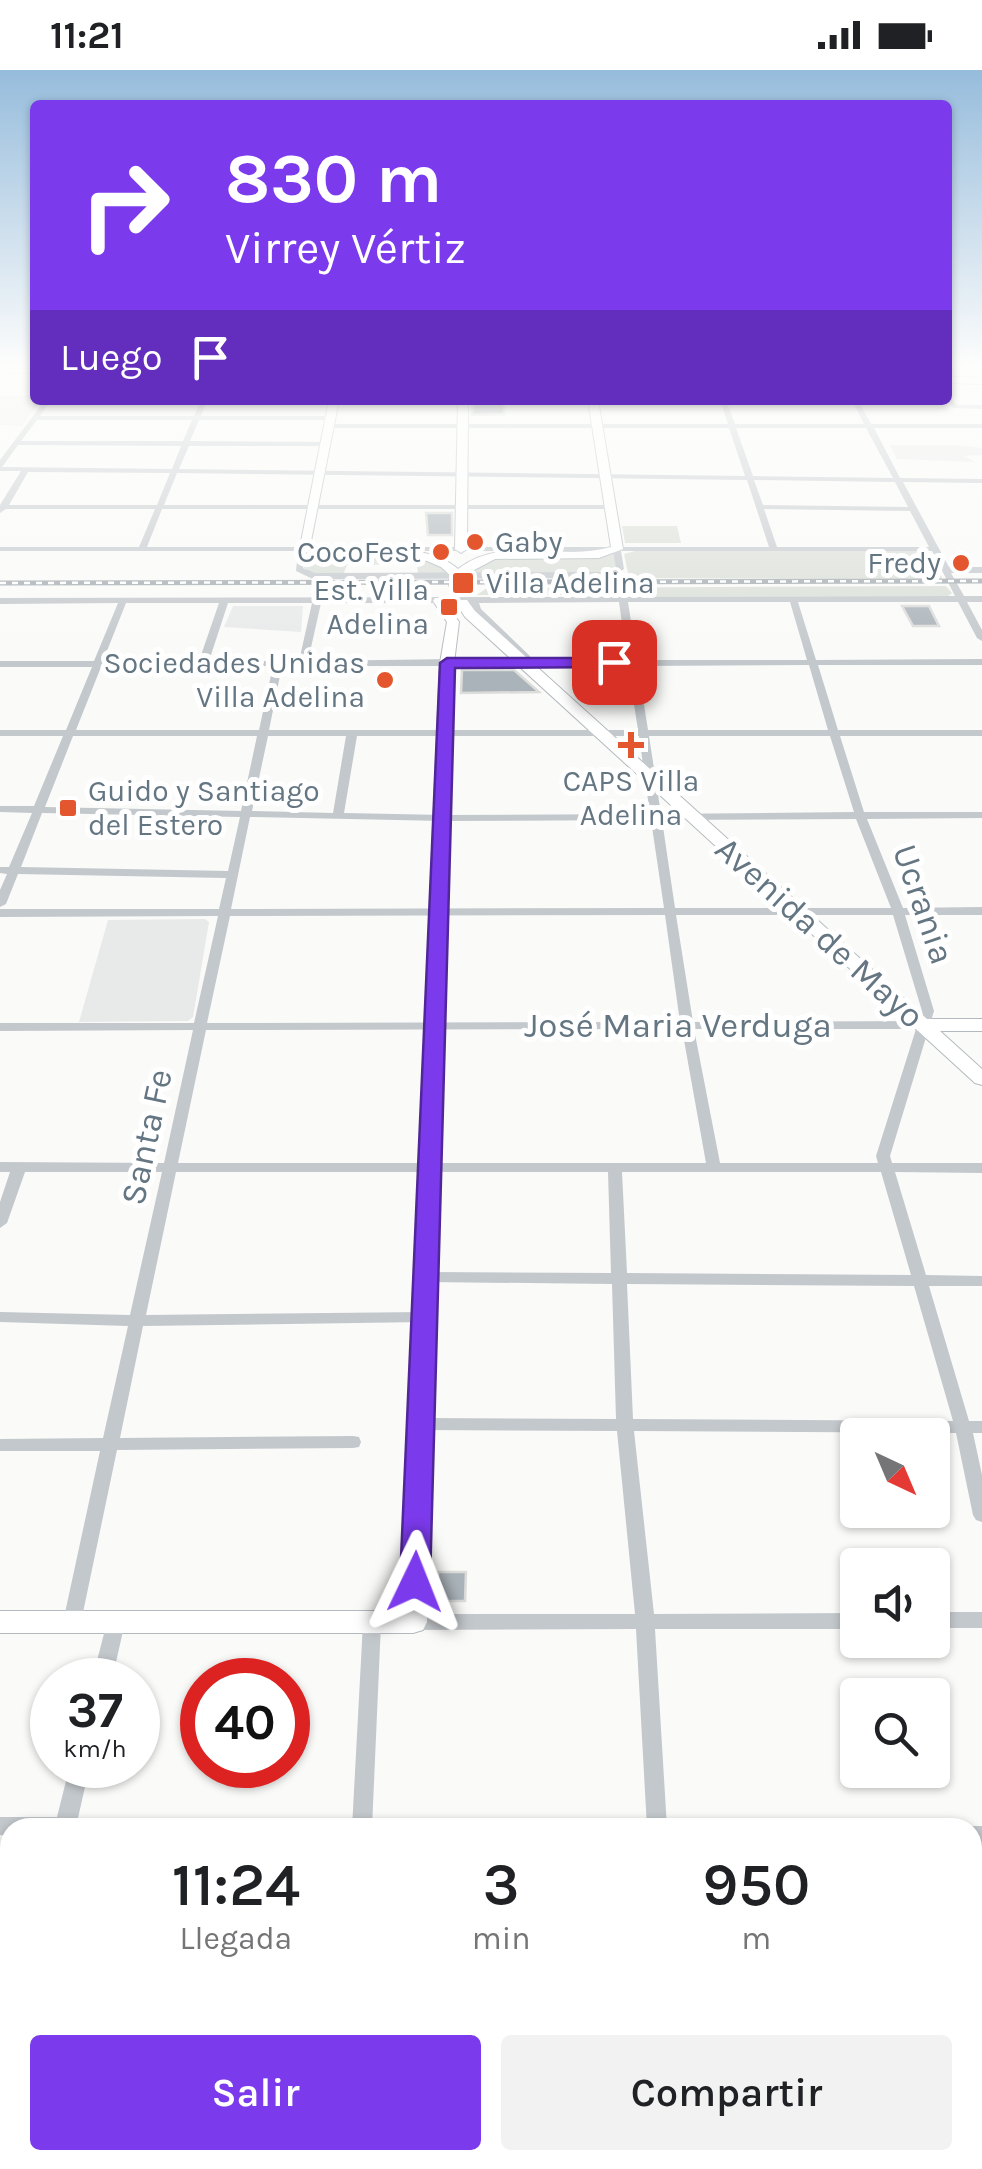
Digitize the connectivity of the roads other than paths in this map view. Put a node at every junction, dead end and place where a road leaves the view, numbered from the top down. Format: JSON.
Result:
{"nodes":[{"id":1,"x":178,"y":464,"type":"edge"},
{"id":2,"x":320,"y":464,"type":"edge"},
{"id":3,"x":461,"y":464,"type":"edge"},
{"id":4,"x":603,"y":464,"type":"edge"},
{"id":5,"x":745,"y":464,"type":"edge"},
{"id":6,"x":890,"y":464,"type":"edge"},
{"id":7,"x":0,"y":467,"type":"edge"},
{"id":8,"x":26,"y":469,"type":"junction"},
{"id":9,"x":175,"y":471,"type":"junction"},
{"id":10,"x":317,"y":472,"type":"junction"},
{"id":11,"x":461,"y":474,"type":"junction"},
{"id":12,"x":605,"y":476,"type":"junction"},
{"id":13,"x":750,"y":478,"type":"junction"},
{"id":14,"x":898,"y":480,"type":"junction"},
{"id":15,"x":982,"y":481,"type":"edge"},
{"id":16,"x":460,"y":506,"type":"junction"},
{"id":17,"x":160,"y":507,"type":"junction"},
{"id":18,"x":311,"y":507,"type":"junction"},
{"id":19,"x":612,"y":507,"type":"junction"},
{"id":20,"x":760,"y":507,"type":"junction"},
{"id":21,"x":1,"y":508,"type":"edge"},
{"id":22,"x":914,"y":508,"type":"junction"},
{"id":23,"x":935,"y":548,"type":"junction"},
{"id":24,"x":0,"y":549,"type":"edge"},
{"id":25,"x":142,"y":549,"type":"junction"},
{"id":26,"x":304,"y":549,"type":"junction"},
{"id":27,"x":461,"y":549,"type":"junction"},
{"id":28,"x":617,"y":549,"type":"junction"},
{"id":29,"x":774,"y":549,"type":"junction"},
{"id":30,"x":946,"y":570,"type":"junction"},
{"id":31,"x":982,"y":570,"type":"edge"},
{"id":32,"x":982,"y":599,"type":"edge"},
{"id":33,"x":623,"y":600,"type":"junction"},
{"id":34,"x":962,"y":600,"type":"junction"},
{"id":35,"x":0,"y":601,"type":"edge"},
{"id":36,"x":122,"y":601,"type":"junction"},
{"id":37,"x":224,"y":601,"type":"junction"},
{"id":38,"x":317,"y":601,"type":"junction"},
{"id":39,"x":458,"y":602,"type":"junction"},
{"id":40,"x":794,"y":602,"type":"junction"},
{"id":41,"x":982,"y":638,"type":"edge"},
{"id":42,"x":519,"y":660,"type":"junction"},
{"id":43,"x":630,"y":662,"type":"junction"},
{"id":44,"x":982,"y":662,"type":"edge"},
{"id":45,"x":447,"y":663,"type":"junction"},
{"id":46,"x":0,"y":664,"type":"edge"},
{"id":47,"x":96,"y":664,"type":"junction"},
{"id":48,"x":203,"y":664,"type":"junction"},
{"id":49,"x":278,"y":664,"type":"junction"},
{"id":50,"x":303,"y":664,"type":"junction"},
{"id":51,"x":811,"y":664,"type":"junction"},
{"id":52,"x":833,"y":732,"type":"junction"},
{"id":53,"x":68,"y":733,"type":"junction"},
{"id":54,"x":0,"y":734,"type":"edge"},
{"id":55,"x":260,"y":734,"type":"junction"},
{"id":56,"x":352,"y":734,"type":"junction"},
{"id":57,"x":446,"y":734,"type":"junction"},
{"id":58,"x":599,"y":734,"type":"junction"},
{"id":59,"x":641,"y":734,"type":"junction"},
{"id":60,"x":982,"y":734,"type":"edge"},
{"id":61,"x":652,"y":783,"type":"junction"},
{"id":62,"x":0,"y":809,"type":"edge"},
{"id":63,"x":38,"y":810,"type":"junction"},
{"id":64,"x":982,"y":815,"type":"edge"},
{"id":65,"x":244,"y":816,"type":"junction"},
{"id":66,"x":338,"y":816,"type":"junction"},
{"id":67,"x":860,"y":816,"type":"junction"},
{"id":68,"x":656,"y":817,"type":"junction"},
{"id":69,"x":691,"y":817,"type":"junction"},
{"id":70,"x":444,"y":818,"type":"junction"},
{"id":71,"x":7,"y":871,"type":"edge"},
{"id":72,"x":232,"y":875,"type":"junction"},
{"id":73,"x":0,"y":904,"type":"edge"},
{"id":74,"x":796,"y":910,"type":"junction"},
{"id":75,"x":670,"y":911,"type":"junction"},
{"id":76,"x":898,"y":911,"type":"junction"},
{"id":77,"x":982,"y":911,"type":"edge"},
{"id":78,"x":0,"y":912,"type":"edge"},
{"id":79,"x":225,"y":912,"type":"junction"},
{"id":80,"x":441,"y":912,"type":"junction"},
{"id":81,"x":687,"y":1024,"type":"junction"},
{"id":82,"x":434,"y":1025,"type":"junction"},
{"id":83,"x":924,"y":1025,"type":"junction"},
{"id":84,"x":982,"y":1025,"type":"edge"},
{"id":85,"x":0,"y":1028,"type":"edge"},
{"id":86,"x":201,"y":1028,"type":"junction"},
{"id":87,"x":982,"y":1078,"type":"edge"},
{"id":88,"x":0,"y":1167,"type":"edge"},
{"id":89,"x":18,"y":1167,"type":"junction"},
{"id":90,"x":169,"y":1167,"type":"junction"},
{"id":91,"x":431,"y":1167,"type":"junction"},
{"id":92,"x":714,"y":1167,"type":"junction"},
{"id":93,"x":884,"y":1167,"type":"junction"},
{"id":94,"x":615,"y":1168,"type":"junction"},
{"id":95,"x":982,"y":1168,"type":"edge"},
{"id":96,"x":0,"y":1224,"type":"edge"},
{"id":97,"x":428,"y":1277,"type":"junction"},
{"id":98,"x":620,"y":1279,"type":"junction"},
{"id":99,"x":916,"y":1280,"type":"junction"},
{"id":100,"x":982,"y":1280,"type":"edge"},
{"id":101,"x":0,"y":1317,"type":"edge"},
{"id":102,"x":425,"y":1317,"type":"junction"},
{"id":103,"x":138,"y":1321,"type":"junction"},
{"id":104,"x":422,"y":1424,"type":"junction"},
{"id":105,"x":626,"y":1425,"type":"junction"},
{"id":106,"x":962,"y":1426,"type":"junction"},
{"id":107,"x":982,"y":1427,"type":"edge"},
{"id":108,"x":352,"y":1442,"type":"dead end"},
{"id":109,"x":0,"y":1445,"type":"edge"},
{"id":110,"x":112,"y":1446,"type":"junction"},
{"id":111,"x":982,"y":1514,"type":"edge"},
{"id":112,"x":840,"y":1620,"type":"edge"},
{"id":113,"x":950,"y":1620,"type":"edge"},
{"id":114,"x":982,"y":1620,"type":"edge"},
{"id":115,"x":644,"y":1621,"type":"junction"},
{"id":116,"x":0,"y":1622,"type":"edge"},
{"id":117,"x":72,"y":1622,"type":"junction"},
{"id":118,"x":116,"y":1622,"type":"junction"},
{"id":119,"x":413,"y":1622,"type":"junction"},
{"id":120,"x":372,"y":1624,"type":"junction"},
{"id":121,"x":107,"y":1658,"type":"edge"},
{"id":122,"x":74,"y":1788,"type":"edge"},
{"id":123,"x":67,"y":1818,"type":"edge"},
{"id":124,"x":362,"y":1818,"type":"edge"},
{"id":125,"x":656,"y":1818,"type":"edge"}],
"edges":[{"from":1,"to":9,"type":"street"},
{"from":2,"to":10,"type":"street"},
{"from":3,"to":11,"type":"street"},
{"from":4,"to":12,"type":"street"},
{"from":5,"to":13,"type":"street"},
{"from":6,"to":14,"type":"street"},
{"from":7,"to":8,"type":"street"},
{"from":8,"to":9,"type":"street"},
{"from":8,"to":21,"type":"street"},
{"from":9,"to":10,"type":"street"},
{"from":9,"to":17,"type":"street"},
{"from":10,"to":11,"type":"street"},
{"from":10,"to":18,"type":"street"},
{"from":11,"to":12,"type":"street"},
{"from":11,"to":16,"type":"street"},
{"from":12,"to":13,"type":"street"},
{"from":12,"to":19,"type":"street"},
{"from":13,"to":14,"type":"street"},
{"from":13,"to":20,"type":"street"},
{"from":14,"to":15,"type":"street"},
{"from":14,"to":22,"type":"street"},
{"from":16,"to":18,"type":"street"},
{"from":16,"to":19,"type":"street"},
{"from":16,"to":27,"type":"street"},
{"from":17,"to":18,"type":"street"},
{"from":17,"to":21,"type":"street"},
{"from":17,"to":25,"type":"street"},
{"from":18,"to":26,"type":"street"},
{"from":19,"to":28,"type":"street"},
{"from":20,"to":22,"type":"street"},
{"from":20,"to":29,"type":"street"},
{"from":22,"to":23,"type":"street"},
{"from":23,"to":29,"type":"street"},
{"from":23,"to":30,"type":"street"},
{"from":24,"to":25,"type":"street"},
{"from":25,"to":26,"type":"street"},
{"from":26,"to":27,"type":"street"},
{"from":26,"to":28,"type":"street"},
{"from":26,"to":28,"type":"street"},
{"from":27,"to":28,"type":"street"},
{"from":28,"to":29,"type":"street"},
{"from":30,"to":31,"type":"street"},
{"from":30,"to":34,"type":"street"},
{"from":32,"to":34,"type":"street"},
{"from":33,"to":39,"type":"street"},
{"from":33,"to":40,"type":"street"},
{"from":33,"to":43,"type":"street"},
{"from":34,"to":40,"type":"street"},
{"from":34,"to":41,"type":"street"},
{"from":35,"to":36,"type":"street"},
{"from":36,"to":37,"type":"street"},
{"from":36,"to":47,"type":"street"},
{"from":37,"to":38,"type":"street"},
{"from":37,"to":48,"type":"street"},
{"from":38,"to":39,"type":"street"},
{"from":38,"to":50,"type":"street"},
{"from":39,"to":42,"type":"street","name":"Avenida de Mayo"},
{"from":39,"to":45,"type":"street"},
{"from":40,"to":51,"type":"street","name":"Ucrania"},
{"from":42,"to":43,"type":"street"},
{"from":42,"to":45,"type":"street"},
{"from":42,"to":58,"type":"street","name":"Avenida de Mayo"},
{"from":43,"to":51,"type":"street"},
{"from":43,"to":59,"type":"street"},
{"from":44,"to":51,"type":"street"},
{"from":45,"to":50,"type":"street"},
{"from":45,"to":57,"type":"street"},
{"from":46,"to":47,"type":"street"},
{"from":47,"to":48,"type":"street"},
{"from":47,"to":53,"type":"street"},
{"from":48,"to":49,"type":"street"},
{"from":49,"to":50,"type":"street"},
{"from":49,"to":55,"type":"street","name":"Santa Fe"},
{"from":51,"to":52,"type":"street","name":"Ucrania"},
{"from":52,"to":59,"type":"street"},
{"from":52,"to":60,"type":"street"},
{"from":52,"to":67,"type":"street","name":"Ucrania"},
{"from":53,"to":54,"type":"street"},
{"from":53,"to":55,"type":"street"},
{"from":53,"to":63,"type":"street"},
{"from":55,"to":56,"type":"street"},
{"from":55,"to":65,"type":"street","name":"Santa Fe"},
{"from":56,"to":57,"type":"street"},
{"from":56,"to":66,"type":"street"},
{"from":57,"to":58,"type":"street"},
{"from":57,"to":70,"type":"street"},
{"from":58,"to":59,"type":"street"},
{"from":58,"to":61,"type":"street","name":"Avenida de Mayo"},
{"from":59,"to":61,"type":"street"},
{"from":61,"to":68,"type":"street"},
{"from":61,"to":69,"type":"street","name":"Avenida de Mayo"},
{"from":62,"to":63,"type":"street"},
{"from":63,"to":65,"type":"street"},
{"from":63,"to":71,"type":"street"},
{"from":64,"to":67,"type":"street"},
{"from":65,"to":66,"type":"street"},
{"from":65,"to":72,"type":"street","name":"Santa Fe"},
{"from":66,"to":70,"type":"street"},
{"from":67,"to":69,"type":"street"},
{"from":67,"to":76,"type":"street","name":"Ucrania"},
{"from":68,"to":69,"type":"street"},
{"from":68,"to":70,"type":"street"},
{"from":68,"to":75,"type":"street"},
{"from":69,"to":74,"type":"street","name":"Avenida de Mayo"},
{"from":70,"to":80,"type":"street"},
{"from":71,"to":72,"type":"street"},
{"from":71,"to":73,"type":"street"},
{"from":72,"to":79,"type":"street","name":"Santa Fe"},
{"from":74,"to":75,"type":"street"},
{"from":74,"to":76,"type":"street"},
{"from":74,"to":83,"type":"street","name":"Avenida de Mayo"},
{"from":75,"to":80,"type":"street"},
{"from":75,"to":81,"type":"street"},
{"from":76,"to":77,"type":"street"},
{"from":76,"to":83,"type":"street","name":"Ucrania"},
{"from":78,"to":79,"type":"street"},
{"from":79,"to":80,"type":"street"},
{"from":79,"to":86,"type":"street","name":"Santa Fe"},
{"from":80,"to":82,"type":"street"},
{"from":81,"to":82,"type":"street","name":"José Maria Verduga"},
{"from":81,"to":83,"type":"street","name":"José Maria Verduga"},
{"from":81,"to":92,"type":"street"},
{"from":82,"to":86,"type":"street","name":"José Maria Verduga"},
{"from":82,"to":91,"type":"street"},
{"from":83,"to":84,"type":"street","name":"José Maria Verduga"},
{"from":83,"to":87,"type":"street","name":"Avenida de Mayo"},
{"from":83,"to":93,"type":"street","name":"Ucrania"},
{"from":85,"to":86,"type":"street","name":"José Maria Verduga"},
{"from":86,"to":90,"type":"street","name":"Santa Fe"},
{"from":88,"to":89,"type":"street"},
{"from":89,"to":90,"type":"street"},
{"from":89,"to":96,"type":"street"},
{"from":90,"to":91,"type":"street"},
{"from":90,"to":103,"type":"street","name":"Santa Fe"},
{"from":91,"to":94,"type":"street"},
{"from":91,"to":97,"type":"street"},
{"from":92,"to":93,"type":"street"},
{"from":92,"to":94,"type":"street"},
{"from":93,"to":95,"type":"street"},
{"from":93,"to":99,"type":"street","name":"Ucrania"},
{"from":94,"to":98,"type":"street"},
{"from":97,"to":98,"type":"street"},
{"from":97,"to":102,"type":"street"},
{"from":98,"to":99,"type":"street"},
{"from":98,"to":105,"type":"street"},
{"from":99,"to":100,"type":"street"},
{"from":99,"to":106,"type":"street","name":"Ucrania"},
{"from":101,"to":103,"type":"street"},
{"from":102,"to":103,"type":"street"},
{"from":102,"to":104,"type":"street"},
{"from":103,"to":110,"type":"street","name":"Santa Fe"},
{"from":104,"to":105,"type":"street"},
{"from":104,"to":119,"type":"street"},
{"from":105,"to":106,"type":"street"},
{"from":105,"to":115,"type":"street"},
{"from":106,"to":107,"type":"street"},
{"from":106,"to":111,"type":"street","name":"Ucrania"},
{"from":108,"to":110,"type":"street"},
{"from":109,"to":110,"type":"street"},
{"from":110,"to":117,"type":"street","name":"Santa Fe"},
{"from":112,"to":115,"type":"street"},
{"from":113,"to":114,"type":"street"},
{"from":115,"to":119,"type":"street"},
{"from":115,"to":125,"type":"street"},
{"from":116,"to":117,"type":"street"},
{"from":117,"to":118,"type":"street"},
{"from":118,"to":120,"type":"street"},
{"from":118,"to":121,"type":"street"},
{"from":119,"to":120,"type":"street"},
{"from":120,"to":124,"type":"street"},
{"from":122,"to":123,"type":"street"}]}
